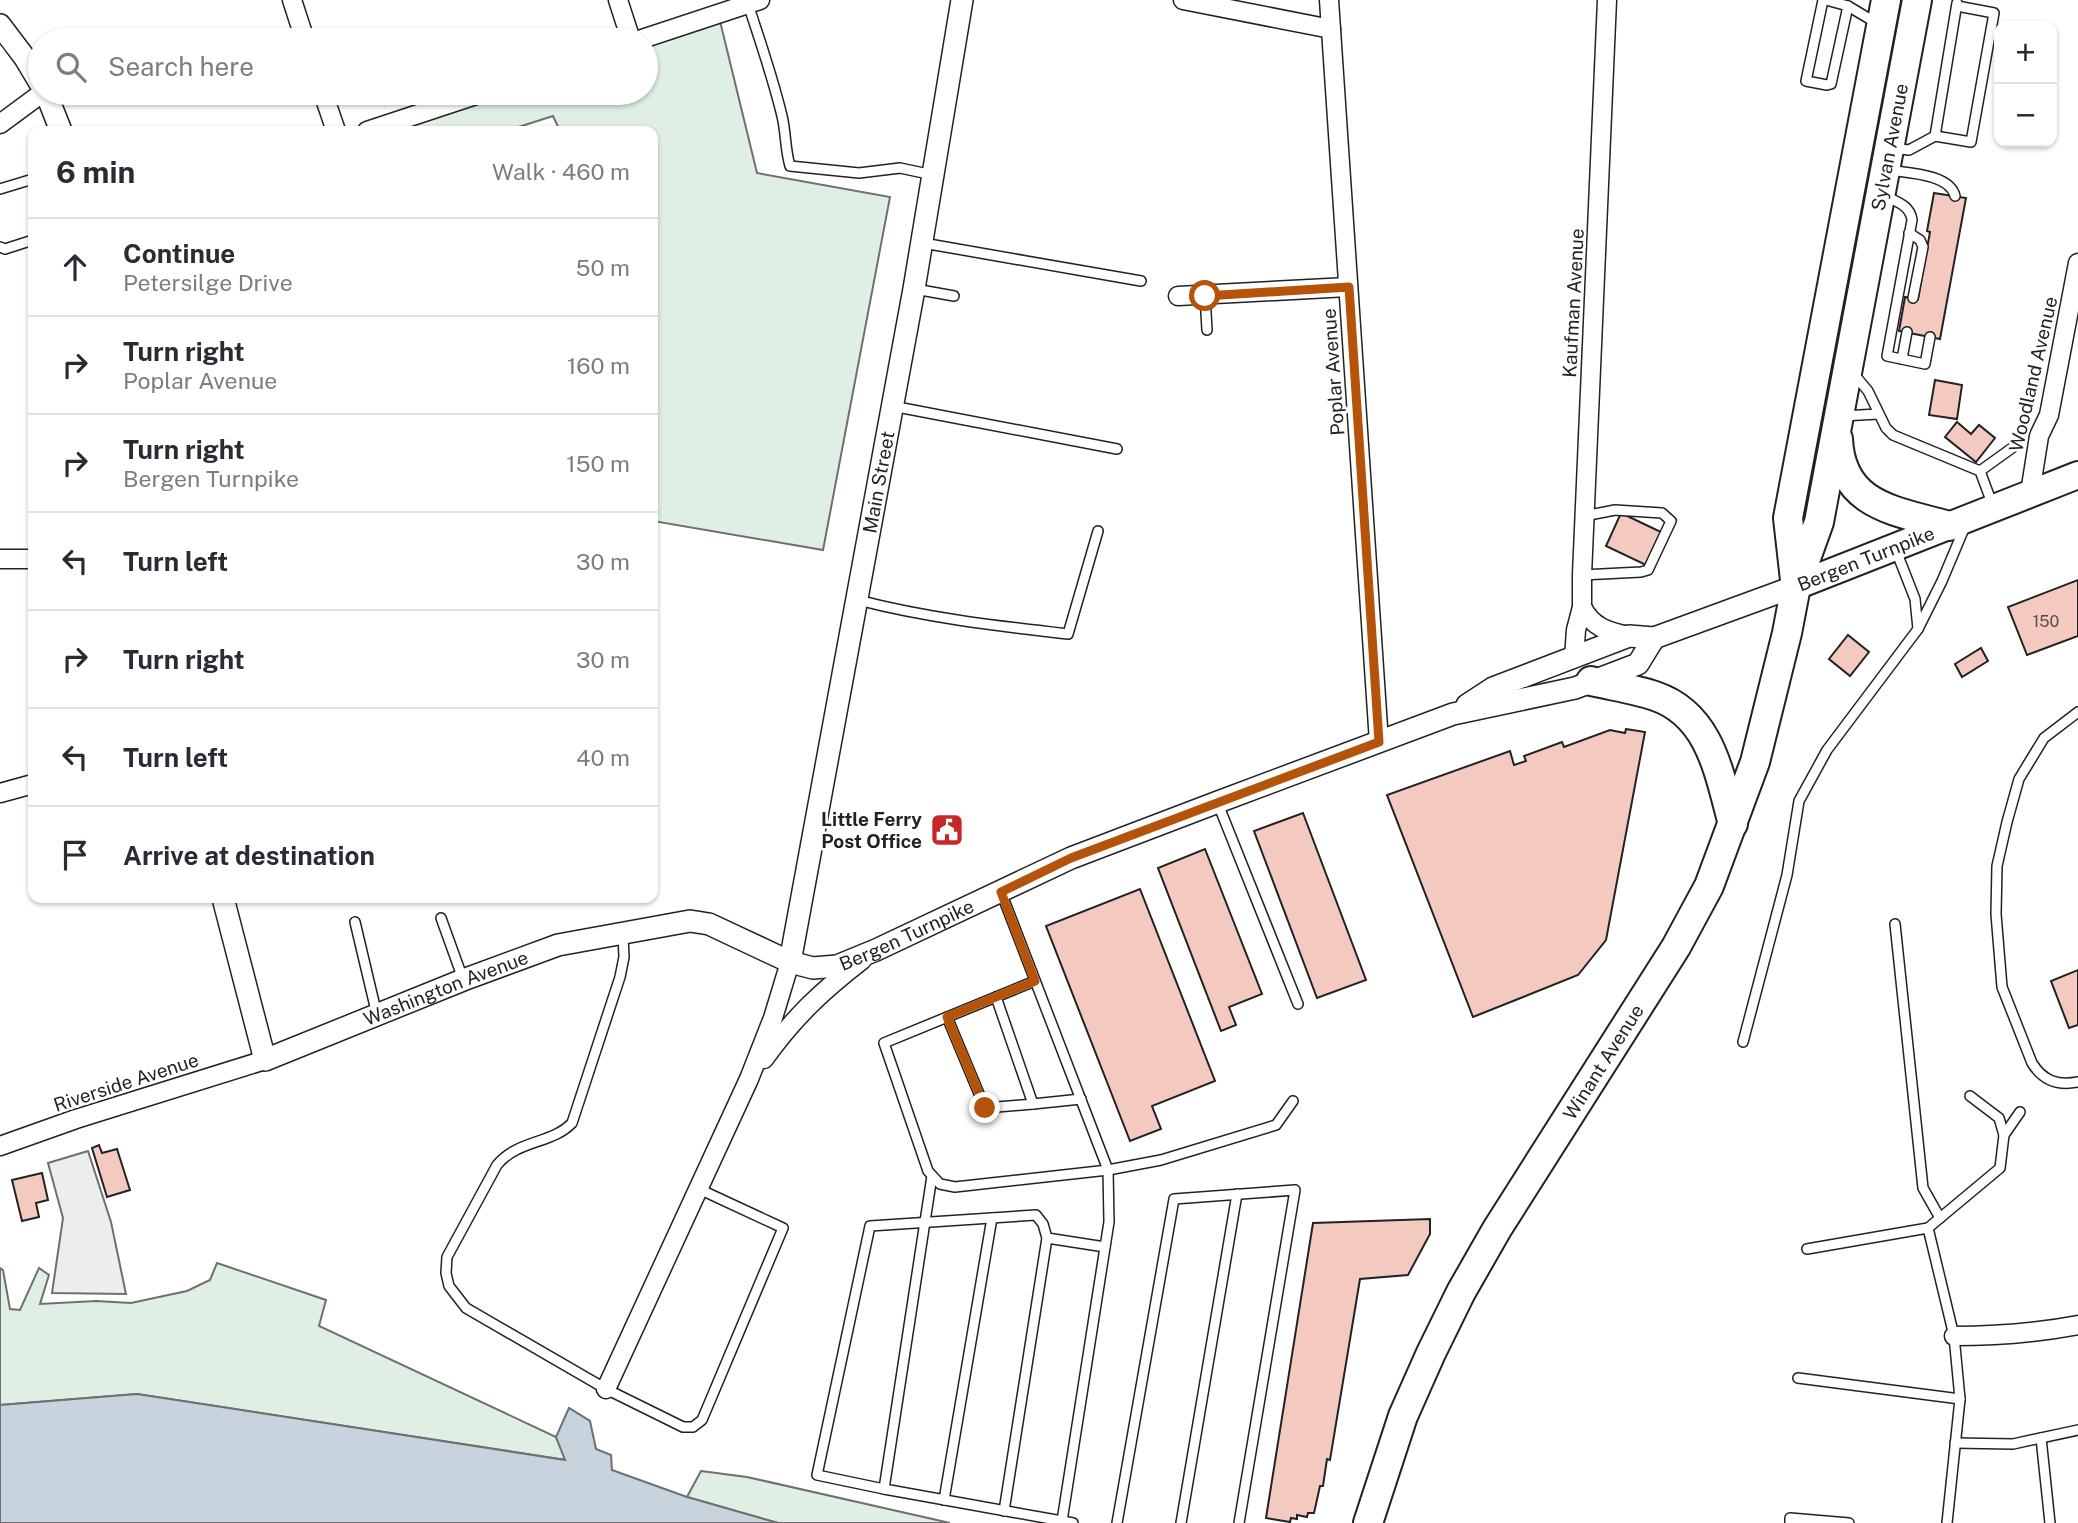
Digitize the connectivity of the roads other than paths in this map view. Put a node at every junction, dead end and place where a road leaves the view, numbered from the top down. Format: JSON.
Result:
{"nodes":[{"id":1,"x":292,"y":0,"type":"edge"},
{"id":2,"x":618,"y":0,"type":"edge"},
{"id":3,"x":962,"y":0,"type":"edge"},
{"id":4,"x":1183,"y":0,"type":"edge"},
{"id":5,"x":1329,"y":0,"type":"edge"},
{"id":6,"x":1607,"y":0,"type":"edge"},
{"id":7,"x":1825,"y":0,"type":"edge"},
{"id":8,"x":1917,"y":0,"type":"edge"},
{"id":9,"x":754,"y":2,"type":"edge"},
{"id":10,"x":1957,"y":3,"type":"edge"},
{"id":11,"x":1848,"y":6,"type":"junction"},
{"id":12,"x":1884,"y":13,"type":"edge"},
{"id":13,"x":0,"y":25,"type":"edge"},
{"id":14,"x":301,"y":28,"type":"edge"},
{"id":15,"x":627,"y":28,"type":"edge"},
{"id":16,"x":1331,"y":29,"type":"junction"},
{"id":17,"x":658,"y":34,"type":"edge"},
{"id":18,"x":28,"y":63,"type":"edge"},
{"id":19,"x":28,"y":104,"type":"edge"},
{"id":20,"x":49,"y":105,"type":"edge"},
{"id":21,"x":327,"y":105,"type":"edge"},
{"id":22,"x":446,"y":105,"type":"edge"},
{"id":23,"x":0,"y":124,"type":"edge"},
{"id":24,"x":59,"y":126,"type":"edge"},
{"id":25,"x":334,"y":126,"type":"edge"},
{"id":26,"x":382,"y":126,"type":"edge"},
{"id":27,"x":1935,"y":136,"type":"junction"},
{"id":28,"x":1885,"y":171,"type":"junction"},
{"id":29,"x":933,"y":175,"type":"junction"},
{"id":30,"x":28,"y":181,"type":"edge"},
{"id":31,"x":0,"y":189,"type":"edge"},
{"id":32,"x":1955,"y":196,"type":"dead end"},
{"id":33,"x":1909,"y":233,"type":"junction"},
{"id":34,"x":28,"y":242,"type":"edge"},
{"id":35,"x":921,"y":242,"type":"junction"},
{"id":36,"x":0,"y":247,"type":"edge"},
{"id":37,"x":2078,"y":264,"type":"edge"},
{"id":38,"x":1141,"y":281,"type":"dead end"},
{"id":39,"x":1349,"y":287,"type":"junction"},
{"id":40,"x":914,"y":289,"type":"junction"},
{"id":41,"x":954,"y":296,"type":"dead end"},
{"id":42,"x":1178,"y":296,"type":"dead end"},
{"id":43,"x":1205,"y":296,"type":"junction"},
{"id":44,"x":1913,"y":298,"type":"dead end"},
{"id":45,"x":1207,"y":330,"type":"dead end"},
{"id":46,"x":1907,"y":332,"type":"dead end"},
{"id":47,"x":1930,"y":337,"type":"dead end"},
{"id":48,"x":1902,"y":359,"type":"junction"},
{"id":49,"x":1848,"y":366,"type":"junction"},
{"id":50,"x":892,"y":405,"type":"junction"},
{"id":51,"x":1878,"y":414,"type":"junction"},
{"id":52,"x":1839,"y":416,"type":"junction"},
{"id":53,"x":2012,"y":448,"type":"dead end"},
{"id":54,"x":1117,"y":449,"type":"dead end"},
{"id":55,"x":1980,"y":471,"type":"junction"},
{"id":56,"x":2076,"y":476,"type":"edge"},
{"id":57,"x":2030,"y":494,"type":"junction"},
{"id":58,"x":1584,"y":516,"type":"junction"},
{"id":59,"x":1970,"y":517,"type":"junction"},
{"id":60,"x":1098,"y":531,"type":"dead end"},
{"id":61,"x":1895,"y":547,"type":"junction"},
{"id":62,"x":0,"y":559,"type":"edge"},
{"id":63,"x":28,"y":559,"type":"edge"},
{"id":64,"x":1582,"y":575,"type":"junction"},
{"id":65,"x":1796,"y":586,"type":"junction"},
{"id":66,"x":857,"y":600,"type":"junction"},
{"id":67,"x":1583,"y":607,"type":"junction"},
{"id":68,"x":1918,"y":629,"type":"junction"},
{"id":69,"x":1629,"y":636,"type":"junction"},
{"id":70,"x":1654,"y":638,"type":"junction"},
{"id":71,"x":1574,"y":658,"type":"junction"},
{"id":72,"x":1591,"y":681,"type":"junction"},
{"id":73,"x":2078,"y":712,"type":"edge"},
{"id":74,"x":1453,"y":714,"type":"junction"},
{"id":75,"x":1379,"y":742,"type":"junction"},
{"id":76,"x":28,"y":785,"type":"edge"},
{"id":77,"x":0,"y":793,"type":"edge"},
{"id":78,"x":1217,"y":802,"type":"junction"},
{"id":79,"x":1733,"y":824,"type":"junction"},
{"id":80,"x":1001,"y":892,"type":"junction"},
{"id":81,"x":224,"y":903,"type":"edge"},
{"id":82,"x":441,"y":918,"type":"dead end"},
{"id":83,"x":355,"y":922,"type":"dead end"},
{"id":84,"x":1895,"y":924,"type":"dead end"},
{"id":85,"x":623,"y":933,"type":"junction"},
{"id":86,"x":876,"y":950,"type":"junction"},
{"id":87,"x":790,"y":962,"type":"junction"},
{"id":88,"x":463,"y":980,"type":"junction"},
{"id":89,"x":1035,"y":981,"type":"junction"},
{"id":90,"x":996,"y":997,"type":"junction"},
{"id":91,"x":1298,"y":1004,"type":"dead end"},
{"id":92,"x":377,"y":1015,"type":"junction"},
{"id":93,"x":947,"y":1017,"type":"junction"},
{"id":94,"x":1743,"y":1042,"type":"dead end"},
{"id":95,"x":265,"y":1060,"type":"junction"},
{"id":96,"x":749,"y":1079,"type":"junction"},
{"id":97,"x":2078,"y":1083,"type":"edge"},
{"id":98,"x":1970,"y":1096,"type":"dead end"},
{"id":99,"x":1081,"y":1099,"type":"junction"},
{"id":100,"x":1293,"y":1101,"type":"dead end"},
{"id":101,"x":1033,"y":1104,"type":"junction"},
{"id":102,"x":2020,"y":1112,"type":"dead end"},
{"id":103,"x":2004,"y":1135,"type":"junction"},
{"id":104,"x":0,"y":1146,"type":"edge"},
{"id":105,"x":1108,"y":1170,"type":"junction"},
{"id":106,"x":932,"y":1176,"type":"junction"},
{"id":107,"x":699,"y":1189,"type":"junction"},
{"id":108,"x":1237,"y":1195,"type":"junction"},
{"id":109,"x":992,"y":1218,"type":"junction"},
{"id":110,"x":1940,"y":1218,"type":"junction"},
{"id":111,"x":925,"y":1223,"type":"junction"},
{"id":112,"x":1928,"y":1228,"type":"junction"},
{"id":113,"x":1047,"y":1238,"type":"junction"},
{"id":114,"x":1105,"y":1247,"type":"junction"},
{"id":115,"x":1807,"y":1249,"type":"dead end"},
{"id":116,"x":2078,"y":1325,"type":"edge"},
{"id":117,"x":1954,"y":1336,"type":"junction"},
{"id":118,"x":1798,"y":1378,"type":"dead end"},
{"id":119,"x":606,"y":1389,"type":"junction"},
{"id":120,"x":1960,"y":1399,"type":"junction"},
{"id":121,"x":2078,"y":1430,"type":"edge"},
{"id":122,"x":2040,"y":1438,"type":"junction"},
{"id":123,"x":1955,"y":1443,"type":"junction"},
{"id":124,"x":884,"y":1489,"type":"junction"},
{"id":125,"x":944,"y":1500,"type":"junction"},
{"id":126,"x":1004,"y":1511,"type":"junction"},
{"id":127,"x":1062,"y":1521,"type":"junction"},
{"id":128,"x":1073,"y":1523,"type":"edge"},
{"id":129,"x":1117,"y":1523,"type":"edge"},
{"id":130,"x":1181,"y":1523,"type":"edge"},
{"id":131,"x":1238,"y":1523,"type":"edge"},
{"id":132,"x":1368,"y":1523,"type":"edge"},
{"id":133,"x":1790,"y":1523,"type":"edge"},
{"id":134,"x":1849,"y":1523,"type":"edge"},
{"id":135,"x":1947,"y":1523,"type":"edge"},
{"id":136,"x":2050,"y":1523,"type":"edge"}],
"edges":[{"from":1,"to":14,"type":"street"},
{"from":2,"to":15,"type":"street"},
{"from":3,"to":29,"type":"street","name":"Main Street"},
{"from":4,"to":16,"type":"street"},
{"from":5,"to":16,"type":"street","name":"Poplar Avenue"},
{"from":6,"to":58,"type":"street","name":"Kaufman Avenue"},
{"from":7,"to":11,"type":"lane"},
{"from":7,"to":11,"type":"lane"},
{"from":8,"to":28,"type":"highway","name":"Sylvan Avenue"},
{"from":9,"to":17,"type":"street"},
{"from":9,"to":29,"type":"lane"},
{"from":10,"to":27,"type":"lane"},
{"from":10,"to":27,"type":"lane"},
{"from":11,"to":12,"type":"lane"},
{"from":12,"to":65,"type":"highway","name":"Sylvan Avenue"},
{"from":13,"to":18,"type":"street"},
{"from":16,"to":39,"type":"street","name":"Poplar Avenue"},
{"from":19,"to":23,"type":"street"},
{"from":20,"to":24,"type":"street"},
{"from":21,"to":25,"type":"street"},
{"from":22,"to":26,"type":"street"},
{"from":27,"to":28,"type":"lane"},
{"from":28,"to":32,"type":"lane"},
{"from":28,"to":33,"type":"lane"},
{"from":28,"to":49,"type":"highway","name":"Sylvan Avenue"},
{"from":29,"to":35,"type":"street","name":"Main Street"},
{"from":30,"to":31,"type":"lane"},
{"from":33,"to":44,"type":"lane"},
{"from":33,"to":48,"type":"lane"},
{"from":34,"to":36,"type":"lane"},
{"from":35,"to":38,"type":"lane"},
{"from":35,"to":40,"type":"street","name":"Main Street"},
{"from":37,"to":57,"type":"street","name":"Woodland Avenue"},
{"from":39,"to":43,"type":"street"},
{"from":39,"to":75,"type":"street","name":"Poplar Avenue"},
{"from":40,"to":41,"type":"lane"},
{"from":40,"to":50,"type":"street","name":"Main Street"},
{"from":42,"to":43,"type":"street"},
{"from":43,"to":45,"type":"lane"},
{"from":46,"to":48,"type":"lane"},
{"from":47,"to":48,"type":"lane"},
{"from":49,"to":51,"type":"lane"},
{"from":49,"to":52,"type":"highway","name":"Sylvan Avenue"},
{"from":50,"to":54,"type":"lane"},
{"from":50,"to":66,"type":"street","name":"Main Street"},
{"from":51,"to":52,"type":"lane"},
{"from":51,"to":55,"type":"lane"},
{"from":52,"to":59,"type":"highway"},
{"from":52,"to":65,"type":"highway"},
{"from":53,"to":55,"type":"lane"},
{"from":55,"to":59,"type":"lane"},
{"from":56,"to":57,"type":"main road","name":"Bergen Turnpike"},
{"from":57,"to":59,"type":"main road","name":"Bergen Turnpike"},
{"from":58,"to":64,"type":"street","name":"Kaufman Avenue"},
{"from":58,"to":64,"type":"lane"},
{"from":59,"to":61,"type":"main road","name":"Bergen Turnpike"},
{"from":59,"to":68,"type":"lane"},
{"from":60,"to":66,"type":"lane"},
{"from":61,"to":65,"type":"main road","name":"Bergen Turnpike"},
{"from":61,"to":68,"type":"lane"},
{"from":62,"to":63,"type":"street"},
{"from":64,"to":67,"type":"street","name":"Kaufman Avenue"},
{"from":65,"to":70,"type":"street","name":"Bergen Turnpike"},
{"from":65,"to":79,"type":"highway","name":"Winant Avenue"},
{"from":66,"to":87,"type":"street","name":"Main Street"},
{"from":67,"to":69,"type":"street"},
{"from":67,"to":71,"type":"street","name":"Kaufman Avenue"},
{"from":68,"to":94,"type":"lane"},
{"from":69,"to":70,"type":"street","name":"Bergen Turnpike"},
{"from":69,"to":71,"type":"street","name":"Bergen Turnpike"},
{"from":70,"to":72,"type":"street","name":"Bergen Turnpike"},
{"from":71,"to":74,"type":"street","name":"Bergen Turnpike"},
{"from":72,"to":74,"type":"street","name":"Bergen Turnpike"},
{"from":72,"to":79,"type":"highway"},
{"from":73,"to":97,"type":"lane"},
{"from":74,"to":75,"type":"street","name":"Bergen Turnpike"},
{"from":75,"to":78,"type":"street","name":"Bergen Turnpike"},
{"from":76,"to":77,"type":"street"},
{"from":78,"to":80,"type":"street","name":"Bergen Turnpike"},
{"from":78,"to":91,"type":"lane"},
{"from":79,"to":132,"type":"highway","name":"Winant Avenue"},
{"from":80,"to":86,"type":"street","name":"Bergen Turnpike"},
{"from":80,"to":89,"type":"lane"},
{"from":81,"to":95,"type":"street"},
{"from":82,"to":88,"type":"lane"},
{"from":83,"to":92,"type":"lane"},
{"from":84,"to":110,"type":"lane"},
{"from":85,"to":87,"type":"street","name":"Washington Avenue"},
{"from":85,"to":88,"type":"street","name":"Washington Avenue"},
{"from":85,"to":119,"type":"lane"},
{"from":86,"to":87,"type":"street","name":"Bergen Turnpike"},
{"from":86,"to":96,"type":"street"},
{"from":87,"to":96,"type":"street"},
{"from":88,"to":92,"type":"street","name":"Washington Avenue"},
{"from":89,"to":90,"type":"lane"},
{"from":89,"to":99,"type":"lane"},
{"from":90,"to":93,"type":"lane"},
{"from":90,"to":101,"type":"lane"},
{"from":92,"to":95,"type":"street","name":"Washington Avenue"},
{"from":93,"to":101,"type":"lane"},
{"from":93,"to":106,"type":"lane"},
{"from":95,"to":104,"type":"street","name":"Riverside Avenue"},
{"from":96,"to":107,"type":"street"},
{"from":98,"to":103,"type":"lane"},
{"from":99,"to":101,"type":"lane"},
{"from":99,"to":105,"type":"lane"},
{"from":100,"to":105,"type":"lane"},
{"from":102,"to":103,"type":"lane"},
{"from":103,"to":110,"type":"lane"},
{"from":105,"to":106,"type":"lane"},
{"from":105,"to":114,"type":"lane"},
{"from":106,"to":111,"type":"lane"},
{"from":107,"to":119,"type":"street"},
{"from":107,"to":119,"type":"lane"},
{"from":108,"to":129,"type":"lane"},
{"from":108,"to":130,"type":"lane"},
{"from":108,"to":131,"type":"lane"},
{"from":109,"to":111,"type":"lane"},
{"from":109,"to":113,"type":"lane"},
{"from":109,"to":125,"type":"lane"},
{"from":110,"to":112,"type":"lane"},
{"from":111,"to":124,"type":"lane"},
{"from":111,"to":124,"type":"lane"},
{"from":112,"to":115,"type":"lane"},
{"from":112,"to":117,"type":"lane"},
{"from":113,"to":114,"type":"lane"},
{"from":113,"to":126,"type":"lane"},
{"from":114,"to":127,"type":"lane"},
{"from":116,"to":117,"type":"street"},
{"from":117,"to":120,"type":"lane"},
{"from":118,"to":120,"type":"lane"},
{"from":120,"to":123,"type":"lane"},
{"from":121,"to":122,"type":"lane"},
{"from":122,"to":123,"type":"lane"},
{"from":122,"to":136,"type":"lane"},
{"from":123,"to":135,"type":"lane"},
{"from":124,"to":125,"type":"lane"},
{"from":125,"to":126,"type":"lane"},
{"from":126,"to":127,"type":"lane"},
{"from":127,"to":128,"type":"lane"},
{"from":133,"to":134,"type":"lane"}]}
